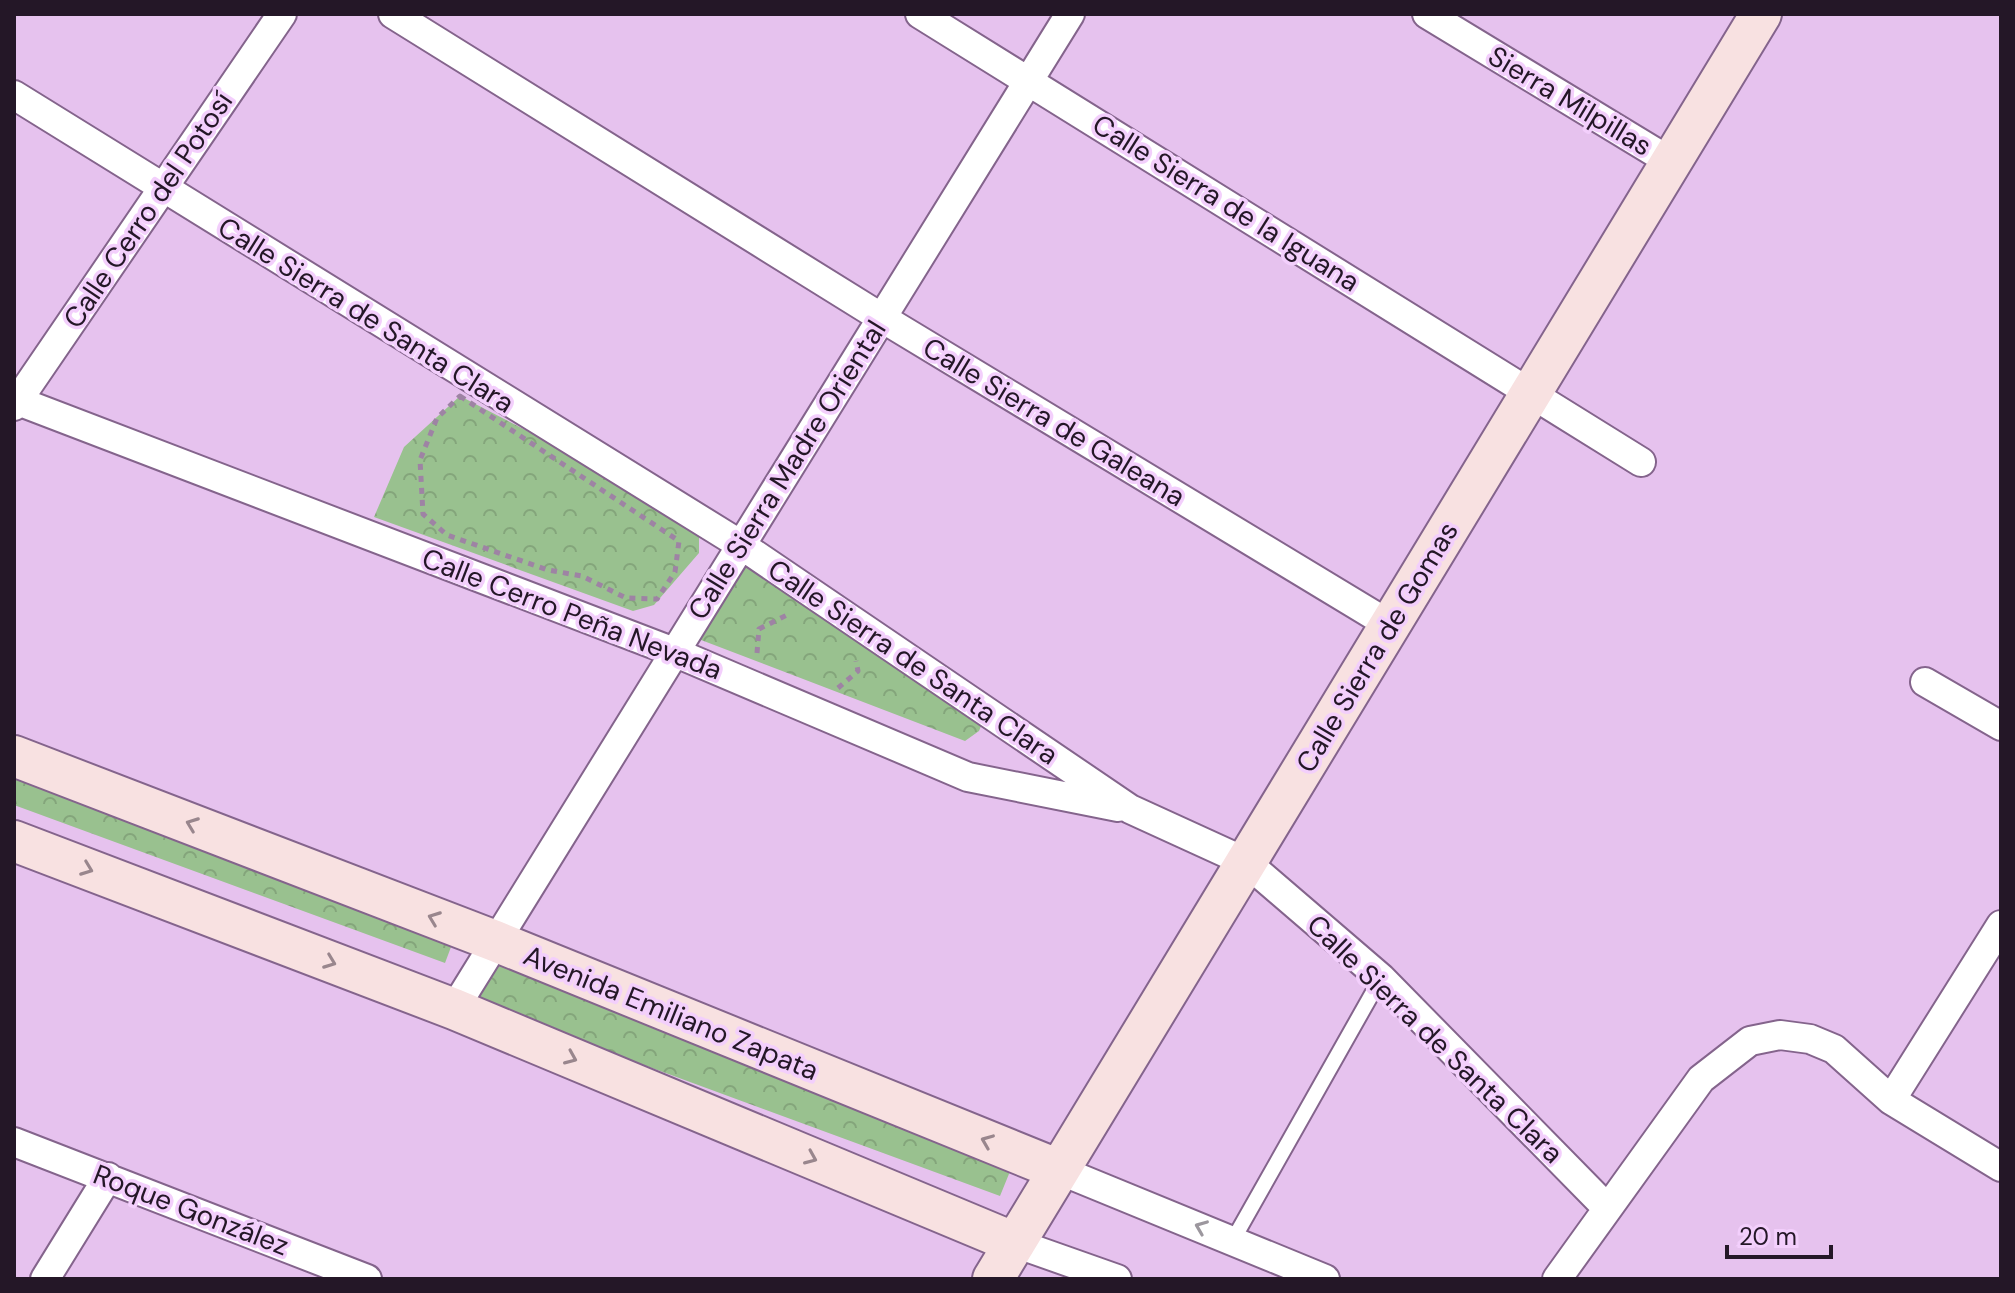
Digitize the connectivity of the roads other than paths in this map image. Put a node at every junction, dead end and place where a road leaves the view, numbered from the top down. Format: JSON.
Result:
{"nodes":[{"id":1,"x":282,"y":14,"type":"edge"},
{"id":2,"x":393,"y":14,"type":"edge"},
{"id":3,"x":920,"y":14,"type":"edge"},
{"id":4,"x":1070,"y":14,"type":"edge"},
{"id":5,"x":1427,"y":14,"type":"edge"},
{"id":6,"x":1761,"y":14,"type":"edge"},
{"id":7,"x":1029,"y":81,"type":"junction"},
{"id":8,"x":14,"y":95,"type":"edge"},
{"id":9,"x":1671,"y":162,"type":"junction"},
{"id":10,"x":162,"y":189,"type":"junction"},
{"id":11,"x":882,"y":318,"type":"junction"},
{"id":12,"x":1532,"y":393,"type":"junction"},
{"id":13,"x":16,"y":404,"type":"edge"},
{"id":14,"x":1641,"y":462,"type":"dead end"},
{"id":15,"x":741,"y":545,"type":"junction"},
{"id":16,"x":1390,"y":625,"type":"junction"},
{"id":17,"x":674,"y":652,"type":"junction"},
{"id":18,"x":1925,"y":682,"type":"dead end"},
{"id":19,"x":2001,"y":726,"type":"edge"},
{"id":20,"x":14,"y":756,"type":"edge"},
{"id":21,"x":1130,"y":809,"type":"junction"},
{"id":22,"x":14,"y":841,"type":"edge"},
{"id":23,"x":1246,"y":862,"type":"junction"},
{"id":24,"x":2001,"y":925,"type":"edge"},
{"id":25,"x":495,"y":941,"type":"junction"},
{"id":26,"x":1381,"y":978,"type":"junction"},
{"id":27,"x":454,"y":1009,"type":"junction"},
{"id":28,"x":1891,"y":1100,"type":"junction"},
{"id":29,"x":14,"y":1142,"type":"edge"},
{"id":30,"x":2001,"y":1167,"type":"edge"},
{"id":31,"x":1059,"y":1170,"type":"junction"},
{"id":32,"x":108,"y":1177,"type":"junction"},
{"id":33,"x":1606,"y":1207,"type":"junction"},
{"id":34,"x":1233,"y":1240,"type":"junction"},
{"id":35,"x":1015,"y":1243,"type":"junction"},
{"id":36,"x":362,"y":1278,"type":"edge"},
{"id":37,"x":45,"y":1279,"type":"edge"},
{"id":38,"x":993,"y":1279,"type":"edge"},
{"id":39,"x":1117,"y":1279,"type":"edge"},
{"id":40,"x":1325,"y":1279,"type":"edge"},
{"id":41,"x":1557,"y":1279,"type":"edge"}],
"edges":[{"from":1,"to":10,"type":"street","name":"Calle Cerro del Potosí"},
{"from":2,"to":11,"type":"street","name":"Calle Sierra de Galeana"},
{"from":3,"to":7,"type":"street","name":"Calle Sierra de la Iguana"},
{"from":4,"to":7,"type":"street","name":"Calle Sierra Madre Oriental"},
{"from":5,"to":9,"type":"street","name":"Sierra Milpillas"},
{"from":6,"to":9,"type":"street","name":"Calle Sierra de Gomas"},
{"from":7,"to":11,"type":"street","name":"Calle Sierra Madre Oriental"},
{"from":7,"to":12,"type":"street","name":"Calle Sierra de la Iguana"},
{"from":8,"to":10,"type":"street","name":"Calle Sierra de Santa Clara"},
{"from":9,"to":12,"type":"street","name":"Calle Sierra de Gomas"},
{"from":10,"to":13,"type":"street","name":"Calle Cerro del Potosí"},
{"from":10,"to":15,"type":"street","name":"Calle Sierra de Santa Clara"},
{"from":11,"to":15,"type":"street","name":"Calle Sierra Madre Oriental"},
{"from":11,"to":16,"type":"street","name":"Calle Sierra de Galeana"},
{"from":12,"to":14,"type":"street","name":"Calle Sierra de la Iguana"},
{"from":12,"to":16,"type":"street","name":"Calle Sierra de Gomas"},
{"from":13,"to":17,"type":"street","name":"Calle Cerro Peña Nevada"},
{"from":15,"to":17,"type":"street","name":"Calle Sierra Madre Oriental"},
{"from":15,"to":21,"type":"street","name":"Calle Sierra de Santa Clara"},
{"from":16,"to":23,"type":"street","name":"Calle Sierra de Gomas"},
{"from":17,"to":21,"type":"street","name":"Calle Cerro Peña Nevada"},
{"from":17,"to":25,"type":"street","name":"Calle Sierra Madre Oriental"},
{"from":18,"to":19,"type":"street"},
{"from":25,"to":20,"type":"street","name":"Avenida Emiliano Zapata","one_way":true},
{"from":21,"to":23,"type":"street","name":"Calle Sierra de Santa Clara"},
{"from":22,"to":27,"type":"street","one_way":true},
{"from":23,"to":26,"type":"street","name":"Calle Sierra de Santa Clara"},
{"from":23,"to":31,"type":"street","name":"Calle Sierra de Gomas"},
{"from":24,"to":28,"type":"street"},
{"from":25,"to":27,"type":"street","name":"Calle Sierra Madre Oriental"},
{"from":31,"to":25,"type":"street","name":"Avenida Emiliano Zapata","one_way":true},
{"from":26,"to":33,"type":"street","name":"Calle Sierra de Santa Clara"},
{"from":26,"to":34,"type":"lane"},
{"from":27,"to":35,"type":"street","one_way":true},
{"from":28,"to":30,"type":"street"},
{"from":28,"to":33,"type":"street"},
{"from":29,"to":32,"type":"street","name":"Roque González"},
{"from":34,"to":31,"type":"street","name":"Avenida Emiliano Zapata","one_way":true},
{"from":31,"to":35,"type":"street","name":"Calle Sierra de Gomas"},
{"from":32,"to":36,"type":"street","name":"Roque González"},
{"from":32,"to":37,"type":"street"},
{"from":33,"to":41,"type":"street"},
{"from":34,"to":40,"type":"street","name":"Avenida Emiliano Zapata"},
{"from":35,"to":38,"type":"street","name":"Calle Sierra de Gomas"},
{"from":35,"to":39,"type":"street"}]}
